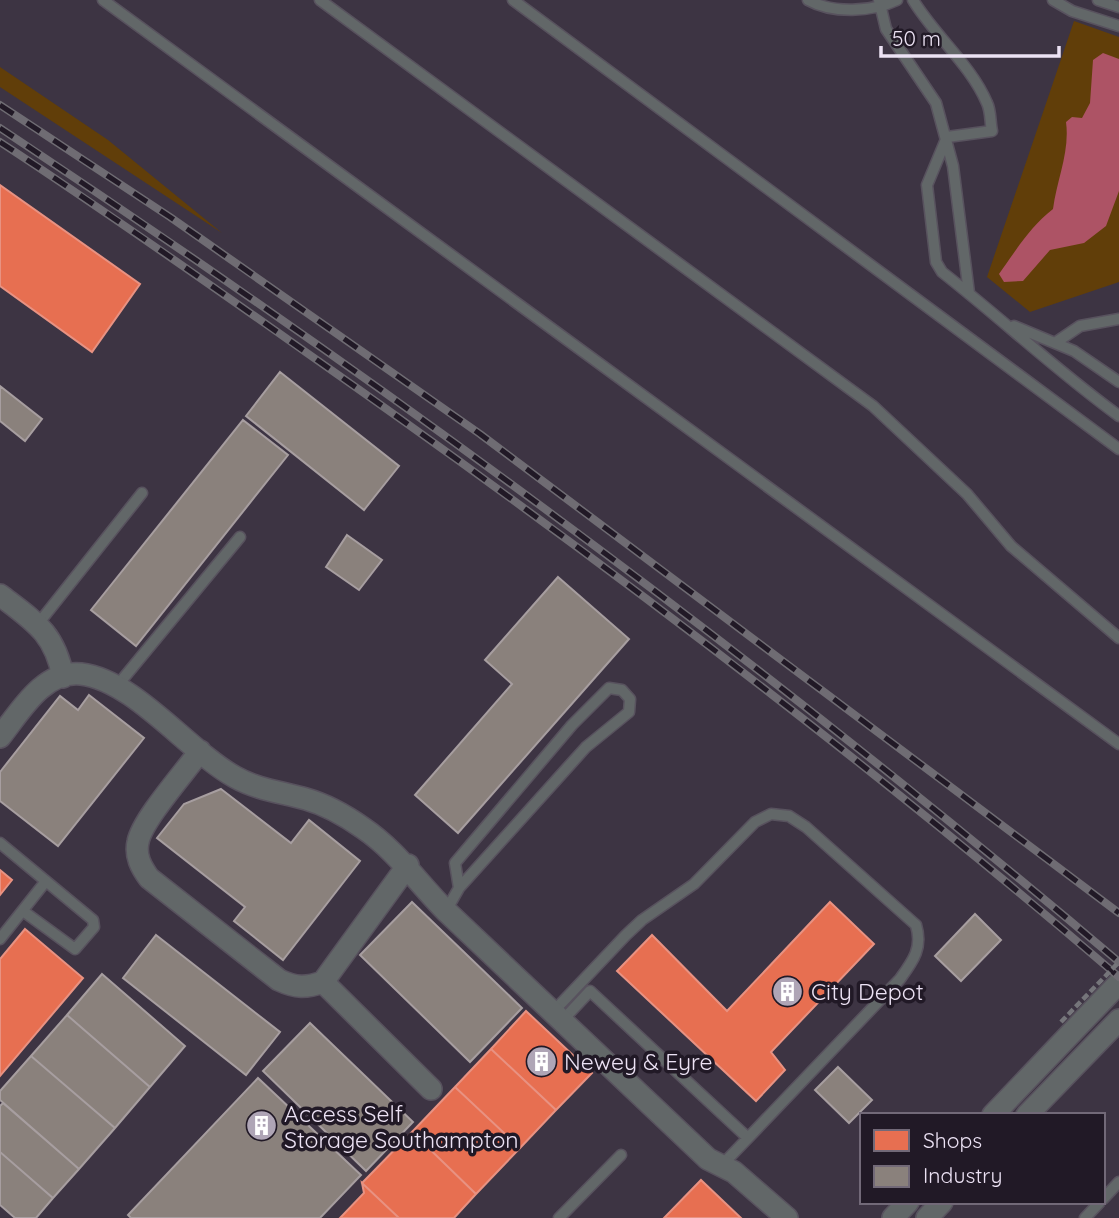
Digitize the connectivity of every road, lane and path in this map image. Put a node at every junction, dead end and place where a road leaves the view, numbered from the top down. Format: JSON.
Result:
{"nodes":[{"id":1,"x":103,"y":0,"type":"edge"},
{"id":2,"x":320,"y":0,"type":"edge"},
{"id":3,"x":513,"y":0,"type":"edge"},
{"id":4,"x":808,"y":0,"type":"edge"},
{"id":5,"x":897,"y":0,"type":"edge"},
{"id":6,"x":914,"y":0,"type":"edge"},
{"id":7,"x":1053,"y":0,"type":"edge"},
{"id":8,"x":1098,"y":0,"type":"edge"},
{"id":9,"x":880,"y":3,"type":"edge"},
{"id":10,"x":1119,"y":7,"type":"edge"},
{"id":11,"x":1119,"y":26,"type":"edge"},
{"id":12,"x":947,"y":137,"type":"junction"},
{"id":13,"x":969,"y":293,"type":"junction"},
{"id":14,"x":1119,"y":319,"type":"edge"},
{"id":15,"x":1008,"y":323,"type":"junction"},
{"id":16,"x":1055,"y":343,"type":"junction"},
{"id":17,"x":1119,"y":382,"type":"edge"},
{"id":18,"x":1119,"y":416,"type":"edge"},
{"id":19,"x":1119,"y":449,"type":"edge"},
{"id":20,"x":142,"y":493,"type":"dead end"},
{"id":21,"x":240,"y":537,"type":"dead end"},
{"id":22,"x":0,"y":596,"type":"edge"},
{"id":23,"x":38,"y":624,"type":"junction"},
{"id":24,"x":1119,"y":638,"type":"edge"},
{"id":25,"x":63,"y":677,"type":"junction"},
{"id":26,"x":117,"y":686,"type":"junction"},
{"id":27,"x":0,"y":737,"type":"edge"},
{"id":28,"x":1119,"y":744,"type":"edge"},
{"id":29,"x":200,"y":751,"type":"junction"},
{"id":30,"x":0,"y":843,"type":"edge"},
{"id":31,"x":408,"y":865,"type":"junction"},
{"id":32,"x":46,"y":881,"type":"junction"},
{"id":33,"x":459,"y":888,"type":"junction"},
{"id":34,"x":23,"y":911,"type":"junction"},
{"id":35,"x":446,"y":911,"type":"junction"},
{"id":36,"x":0,"y":939,"type":"edge"},
{"id":37,"x":1119,"y":962,"type":"edge"},
{"id":38,"x":323,"y":982,"type":"junction"},
{"id":39,"x":1119,"y":983,"type":"edge"},
{"id":40,"x":556,"y":1018,"type":"junction"},
{"id":41,"x":1119,"y":1020,"type":"edge"},
{"id":42,"x":1066,"y":1028,"type":"junction"},
{"id":43,"x":431,"y":1089,"type":"dead end"},
{"id":44,"x":995,"y":1113,"type":"edge"},
{"id":45,"x":1029,"y":1113,"type":"edge"},
{"id":46,"x":748,"y":1138,"type":"junction"},
{"id":47,"x":621,"y":1155,"type":"dead end"},
{"id":48,"x":721,"y":1166,"type":"junction"},
{"id":49,"x":1119,"y":1182,"type":"edge"},
{"id":50,"x":1105,"y":1197,"type":"edge"},
{"id":51,"x":906,"y":1204,"type":"edge"},
{"id":52,"x":940,"y":1204,"type":"edge"},
{"id":53,"x":1098,"y":1204,"type":"edge"},
{"id":54,"x":559,"y":1218,"type":"edge"},
{"id":55,"x":787,"y":1218,"type":"edge"},
{"id":56,"x":893,"y":1218,"type":"edge"},
{"id":57,"x":927,"y":1218,"type":"edge"},
{"id":58,"x":1086,"y":1218,"type":"edge"}],
"edges":[{"from":1,"to":28,"type":"lane"},
{"from":2,"to":24,"type":"lane"},
{"from":3,"to":19,"type":"lane"},
{"from":4,"to":9,"type":"lane"},
{"from":5,"to":9,"type":"lane"},
{"from":6,"to":12,"type":"lane"},
{"from":7,"to":11,"type":"lane"},
{"from":8,"to":10,"type":"lane"},
{"from":9,"to":12,"type":"lane"},
{"from":12,"to":13,"type":"lane"},
{"from":12,"to":13,"type":"lane"},
{"from":13,"to":15,"type":"lane"},
{"from":14,"to":16,"type":"lane"},
{"from":15,"to":16,"type":"lane"},
{"from":15,"to":18,"type":"lane"},
{"from":16,"to":17,"type":"lane"},
{"from":20,"to":23,"type":"lane"},
{"from":21,"to":26,"type":"lane"},
{"from":22,"to":23,"type":"street"},
{"from":23,"to":25,"type":"street"},
{"from":25,"to":26,"type":"street"},
{"from":25,"to":27,"type":"street"},
{"from":26,"to":29,"type":"street"},
{"from":29,"to":31,"type":"street"},
{"from":29,"to":38,"type":"street"},
{"from":30,"to":32,"type":"lane"},
{"from":31,"to":35,"type":"street"},
{"from":31,"to":38,"type":"street"},
{"from":32,"to":34,"type":"lane"},
{"from":32,"to":34,"type":"lane"},
{"from":33,"to":33,"type":"lane"},
{"from":33,"to":35,"type":"lane"},
{"from":34,"to":36,"type":"lane"},
{"from":35,"to":40,"type":"street"},
{"from":37,"to":42,"type":"path","bridge":true},
{"from":38,"to":43,"type":"street"},
{"from":39,"to":42,"type":"street"},
{"from":40,"to":46,"type":"lane"},
{"from":40,"to":46,"type":"lane"},
{"from":40,"to":48,"type":"street"},
{"from":41,"to":45,"type":"street"},
{"from":42,"to":44,"type":"street"},
{"from":46,"to":48,"type":"lane"},
{"from":47,"to":54,"type":"lane"},
{"from":48,"to":55,"type":"street"},
{"from":49,"to":50,"type":"lane"},
{"from":51,"to":56,"type":"street"},
{"from":52,"to":57,"type":"street"},
{"from":53,"to":58,"type":"lane"}]}
